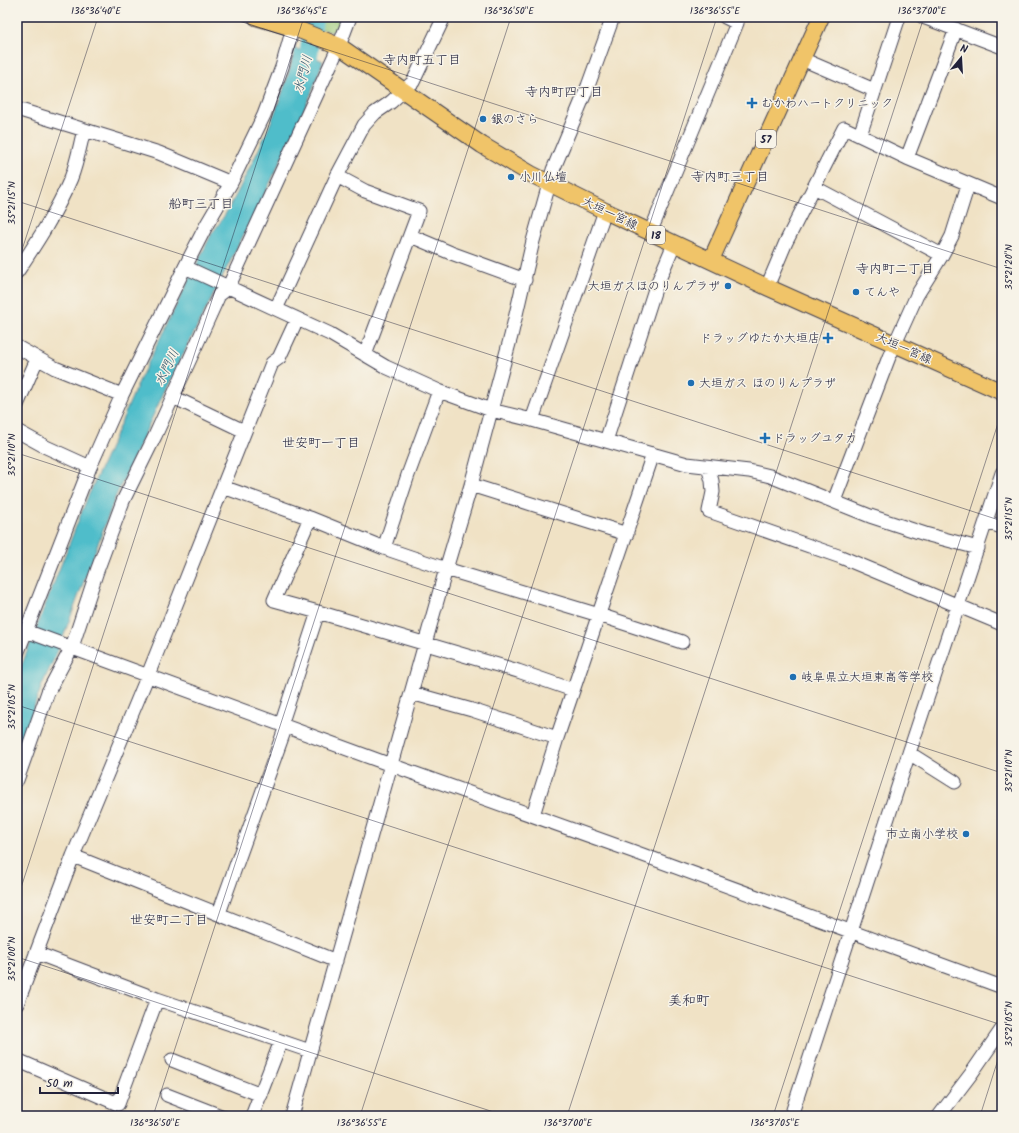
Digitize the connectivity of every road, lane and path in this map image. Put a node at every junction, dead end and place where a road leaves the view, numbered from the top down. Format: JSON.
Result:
{"nodes":[{"id":1,"x":256,"y":17,"type":"edge"},
{"id":2,"x":350,"y":17,"type":"edge"},
{"id":3,"x":444,"y":17,"type":"edge"},
{"id":4,"x":613,"y":17,"type":"edge"},
{"id":5,"x":725,"y":17,"type":"edge"},
{"id":6,"x":821,"y":17,"type":"edge"},
{"id":7,"x":899,"y":17,"type":"edge"},
{"id":8,"x":923,"y":17,"type":"edge"},
{"id":9,"x":289,"y":25,"type":"edge"},
{"id":10,"x":956,"y":29,"type":"junction"},
{"id":11,"x":334,"y":44,"type":"junction"},
{"id":12,"x":1002,"y":48,"type":"edge"},
{"id":13,"x":802,"y":59,"type":"junction"},
{"id":14,"x":874,"y":90,"type":"junction"},
{"id":15,"x":404,"y":91,"type":"junction"},
{"id":16,"x":17,"y":109,"type":"edge"},
{"id":17,"x":84,"y":130,"type":"junction"},
{"id":18,"x":860,"y":135,"type":"junction"},
{"id":19,"x":907,"y":158,"type":"junction"},
{"id":20,"x":337,"y":176,"type":"junction"},
{"id":21,"x":231,"y":183,"type":"junction"},
{"id":22,"x":550,"y":184,"type":"junction"},
{"id":23,"x":968,"y":185,"type":"junction"},
{"id":24,"x":814,"y":187,"type":"junction"},
{"id":25,"x":1002,"y":198,"type":"edge"},
{"id":26,"x":605,"y":211,"type":"junction"},
{"id":27,"x":650,"y":233,"type":"junction"},
{"id":28,"x":411,"y":236,"type":"junction"},
{"id":29,"x":674,"y":244,"type":"junction"},
{"id":30,"x":942,"y":255,"type":"junction"},
{"id":31,"x":711,"y":260,"type":"junction"},
{"id":32,"x":188,"y":268,"type":"junction"},
{"id":33,"x":17,"y":272,"type":"edge"},
{"id":34,"x":525,"y":280,"type":"junction"},
{"id":35,"x":225,"y":286,"type":"junction"},
{"id":36,"x":766,"y":287,"type":"junction"},
{"id":37,"x":276,"y":309,"type":"junction"},
{"id":38,"x":296,"y":319,"type":"junction"},
{"id":39,"x":896,"y":344,"type":"junction"},
{"id":40,"x":17,"y":347,"type":"edge"},
{"id":41,"x":365,"y":355,"type":"junction"},
{"id":42,"x":37,"y":359,"type":"junction"},
{"id":43,"x":439,"y":391,"type":"junction"},
{"id":44,"x":1002,"y":392,"type":"edge"},
{"id":45,"x":122,"y":395,"type":"junction"},
{"id":46,"x":173,"y":397,"type":"junction"},
{"id":47,"x":17,"y":405,"type":"edge"},
{"id":48,"x":491,"y":410,"type":"junction"},
{"id":49,"x":532,"y":420,"type":"junction"},
{"id":50,"x":17,"y":431,"type":"edge"},
{"id":51,"x":244,"y":431,"type":"junction"},
{"id":52,"x":606,"y":441,"type":"junction"},
{"id":53,"x":654,"y":454,"type":"junction"},
{"id":54,"x":708,"y":467,"type":"junction"},
{"id":55,"x":90,"y":468,"type":"junction"},
{"id":56,"x":1002,"y":474,"type":"edge"},
{"id":57,"x":471,"y":485,"type":"junction"},
{"id":58,"x":223,"y":487,"type":"junction"},
{"id":59,"x":834,"y":501,"type":"junction"},
{"id":60,"x":310,"y":518,"type":"junction"},
{"id":61,"x":986,"y":522,"type":"junction"},
{"id":62,"x":1002,"y":527,"type":"edge"},
{"id":63,"x":627,"y":534,"type":"junction"},
{"id":64,"x":384,"y":548,"type":"junction"},
{"id":65,"x":978,"y":548,"type":"junction"},
{"id":66,"x":446,"y":569,"type":"junction"},
{"id":67,"x":958,"y":606,"type":"junction"},
{"id":68,"x":318,"y":612,"type":"junction"},
{"id":69,"x":599,"y":615,"type":"junction"},
{"id":70,"x":1002,"y":624,"type":"edge"},
{"id":71,"x":29,"y":632,"type":"junction"},
{"id":72,"x":682,"y":642,"type":"dead end"},
{"id":73,"x":425,"y":643,"type":"junction"},
{"id":74,"x":67,"y":646,"type":"junction"},
{"id":75,"x":17,"y":652,"type":"edge"},
{"id":76,"x":148,"y":676,"type":"junction"},
{"id":77,"x":573,"y":690,"type":"junction"},
{"id":78,"x":411,"y":694,"type":"junction"},
{"id":79,"x":284,"y":726,"type":"junction"},
{"id":80,"x":557,"y":738,"type":"junction"},
{"id":81,"x":909,"y":753,"type":"junction"},
{"id":82,"x":391,"y":765,"type":"junction"},
{"id":83,"x":17,"y":780,"type":"edge"},
{"id":84,"x":955,"y":782,"type":"dead end"},
{"id":85,"x":533,"y":815,"type":"junction"},
{"id":86,"x":73,"y":856,"type":"junction"},
{"id":87,"x":219,"y":913,"type":"junction"},
{"id":88,"x":850,"y":931,"type":"junction"},
{"id":89,"x":36,"y":953,"type":"junction"},
{"id":90,"x":336,"y":961,"type":"junction"},
{"id":91,"x":1002,"y":987,"type":"edge"},
{"id":92,"x":157,"y":999,"type":"junction"},
{"id":93,"x":17,"y":1004,"type":"edge"},
{"id":94,"x":1002,"y":1029,"type":"edge"},
{"id":95,"x":281,"y":1041,"type":"junction"},
{"id":96,"x":310,"y":1051,"type":"junction"},
{"id":97,"x":17,"y":1060,"type":"edge"},
{"id":98,"x":172,"y":1060,"type":"dead end"},
{"id":99,"x":167,"y":1095,"type":"dead end"},
{"id":100,"x":261,"y":1095,"type":"junction"},
{"id":101,"x":220,"y":1116,"type":"edge"},
{"id":102,"x":252,"y":1116,"type":"edge"},
{"id":103,"x":292,"y":1116,"type":"edge"},
{"id":104,"x":790,"y":1116,"type":"edge"},
{"id":105,"x":939,"y":1116,"type":"edge"}],
"edges":[{"from":1,"to":9,"type":"main road","name":"大垣一宮線","number":"18"},
{"from":2,"to":11,"type":"street"},
{"from":3,"to":15,"type":"street"},
{"from":4,"to":22,"type":"street"},
{"from":5,"to":27,"type":"street"},
{"from":6,"to":13,"type":"main road","number":"57"},
{"from":7,"to":14,"type":"street"},
{"from":8,"to":10,"type":"street"},
{"from":9,"to":11,"type":"main road","name":"大垣一宮線","number":"18"},
{"from":9,"to":21,"type":"street"},
{"from":10,"to":12,"type":"street"},
{"from":10,"to":19,"type":"street"},
{"from":11,"to":15,"type":"main road","name":"大垣一宮線","number":"18"},
{"from":11,"to":35,"type":"street"},
{"from":13,"to":14,"type":"street"},
{"from":13,"to":31,"type":"main road","number":"57"},
{"from":14,"to":18,"type":"street"},
{"from":15,"to":20,"type":"street"},
{"from":15,"to":22,"type":"main road","name":"大垣一宮線","number":"18"},
{"from":16,"to":17,"type":"street"},
{"from":17,"to":21,"type":"street"},
{"from":17,"to":33,"type":"street"},
{"from":18,"to":19,"type":"street"},
{"from":18,"to":24,"type":"street"},
{"from":19,"to":23,"type":"street"},
{"from":20,"to":28,"type":"street"},
{"from":20,"to":37,"type":"street"},
{"from":21,"to":32,"type":"street"},
{"from":22,"to":26,"type":"main road","name":"大垣一宮線","number":"18"},
{"from":22,"to":34,"type":"street"},
{"from":23,"to":25,"type":"street"},
{"from":23,"to":30,"type":"street"},
{"from":24,"to":30,"type":"street"},
{"from":24,"to":36,"type":"street"},
{"from":26,"to":27,"type":"main road","name":"大垣一宮線","number":"18"},
{"from":26,"to":49,"type":"street"},
{"from":27,"to":29,"type":"main road","name":"大垣一宮線","number":"18"},
{"from":28,"to":34,"type":"street"},
{"from":28,"to":41,"type":"street"},
{"from":29,"to":31,"type":"main road","name":"大垣一宮線","number":"18"},
{"from":29,"to":52,"type":"street"},
{"from":30,"to":39,"type":"street"},
{"from":31,"to":36,"type":"main road","name":"大垣一宮線","number":"18"},
{"from":32,"to":35,"type":"street"},
{"from":32,"to":45,"type":"street"},
{"from":34,"to":48,"type":"street"},
{"from":35,"to":37,"type":"street"},
{"from":35,"to":46,"type":"street"},
{"from":36,"to":39,"type":"main road","name":"大垣一宮線","number":"18"},
{"from":37,"to":38,"type":"street"},
{"from":38,"to":41,"type":"street"},
{"from":38,"to":51,"type":"street"},
{"from":39,"to":44,"type":"main road","name":"大垣一宮線","number":"18"},
{"from":39,"to":59,"type":"street"},
{"from":40,"to":42,"type":"street"},
{"from":41,"to":43,"type":"street"},
{"from":42,"to":45,"type":"street"},
{"from":42,"to":47,"type":"street"},
{"from":43,"to":48,"type":"street"},
{"from":43,"to":64,"type":"street"},
{"from":45,"to":55,"type":"street"},
{"from":46,"to":51,"type":"street"},
{"from":46,"to":74,"type":"street"},
{"from":48,"to":49,"type":"street"},
{"from":48,"to":57,"type":"street"},
{"from":49,"to":52,"type":"street"},
{"from":50,"to":55,"type":"street"},
{"from":51,"to":58,"type":"street"},
{"from":52,"to":53,"type":"street"},
{"from":53,"to":54,"type":"street"},
{"from":53,"to":63,"type":"street"},
{"from":54,"to":59,"type":"street"},
{"from":54,"to":67,"type":"street"},
{"from":55,"to":71,"type":"street"},
{"from":56,"to":61,"type":"street"},
{"from":57,"to":63,"type":"street"},
{"from":57,"to":66,"type":"street"},
{"from":58,"to":60,"type":"street"},
{"from":58,"to":76,"type":"street"},
{"from":59,"to":65,"type":"street"},
{"from":60,"to":64,"type":"street"},
{"from":60,"to":68,"type":"street"},
{"from":61,"to":62,"type":"street"},
{"from":61,"to":65,"type":"street"},
{"from":63,"to":69,"type":"street"},
{"from":64,"to":66,"type":"street"},
{"from":65,"to":67,"type":"street"},
{"from":66,"to":69,"type":"street"},
{"from":66,"to":73,"type":"street"},
{"from":67,"to":70,"type":"street"},
{"from":67,"to":81,"type":"street"},
{"from":68,"to":73,"type":"street"},
{"from":68,"to":79,"type":"street"},
{"from":69,"to":72,"type":"street"},
{"from":69,"to":77,"type":"street"},
{"from":71,"to":74,"type":"street"},
{"from":71,"to":75,"type":"street"},
{"from":73,"to":77,"type":"street"},
{"from":73,"to":78,"type":"street"},
{"from":74,"to":76,"type":"street"},
{"from":74,"to":83,"type":"street"},
{"from":76,"to":79,"type":"street"},
{"from":76,"to":86,"type":"street"},
{"from":77,"to":80,"type":"street"},
{"from":78,"to":80,"type":"street"},
{"from":78,"to":82,"type":"street"},
{"from":79,"to":82,"type":"street"},
{"from":79,"to":87,"type":"street"},
{"from":80,"to":85,"type":"street"},
{"from":81,"to":84,"type":"street"},
{"from":81,"to":88,"type":"street"},
{"from":82,"to":85,"type":"street"},
{"from":82,"to":90,"type":"street"},
{"from":85,"to":88,"type":"street"},
{"from":86,"to":87,"type":"street"},
{"from":86,"to":89,"type":"street"},
{"from":87,"to":90,"type":"street"},
{"from":88,"to":91,"type":"street"},
{"from":88,"to":104,"type":"street"},
{"from":89,"to":92,"type":"street"},
{"from":89,"to":93,"type":"street"},
{"from":90,"to":96,"type":"street"},
{"from":92,"to":95,"type":"street"},
{"from":92,"to":97,"type":"street"},
{"from":94,"to":105,"type":"street"},
{"from":95,"to":96,"type":"street"},
{"from":95,"to":100,"type":"street"},
{"from":96,"to":103,"type":"street"},
{"from":98,"to":100,"type":"street"},
{"from":99,"to":101,"type":"street"},
{"from":100,"to":102,"type":"street"}]}
